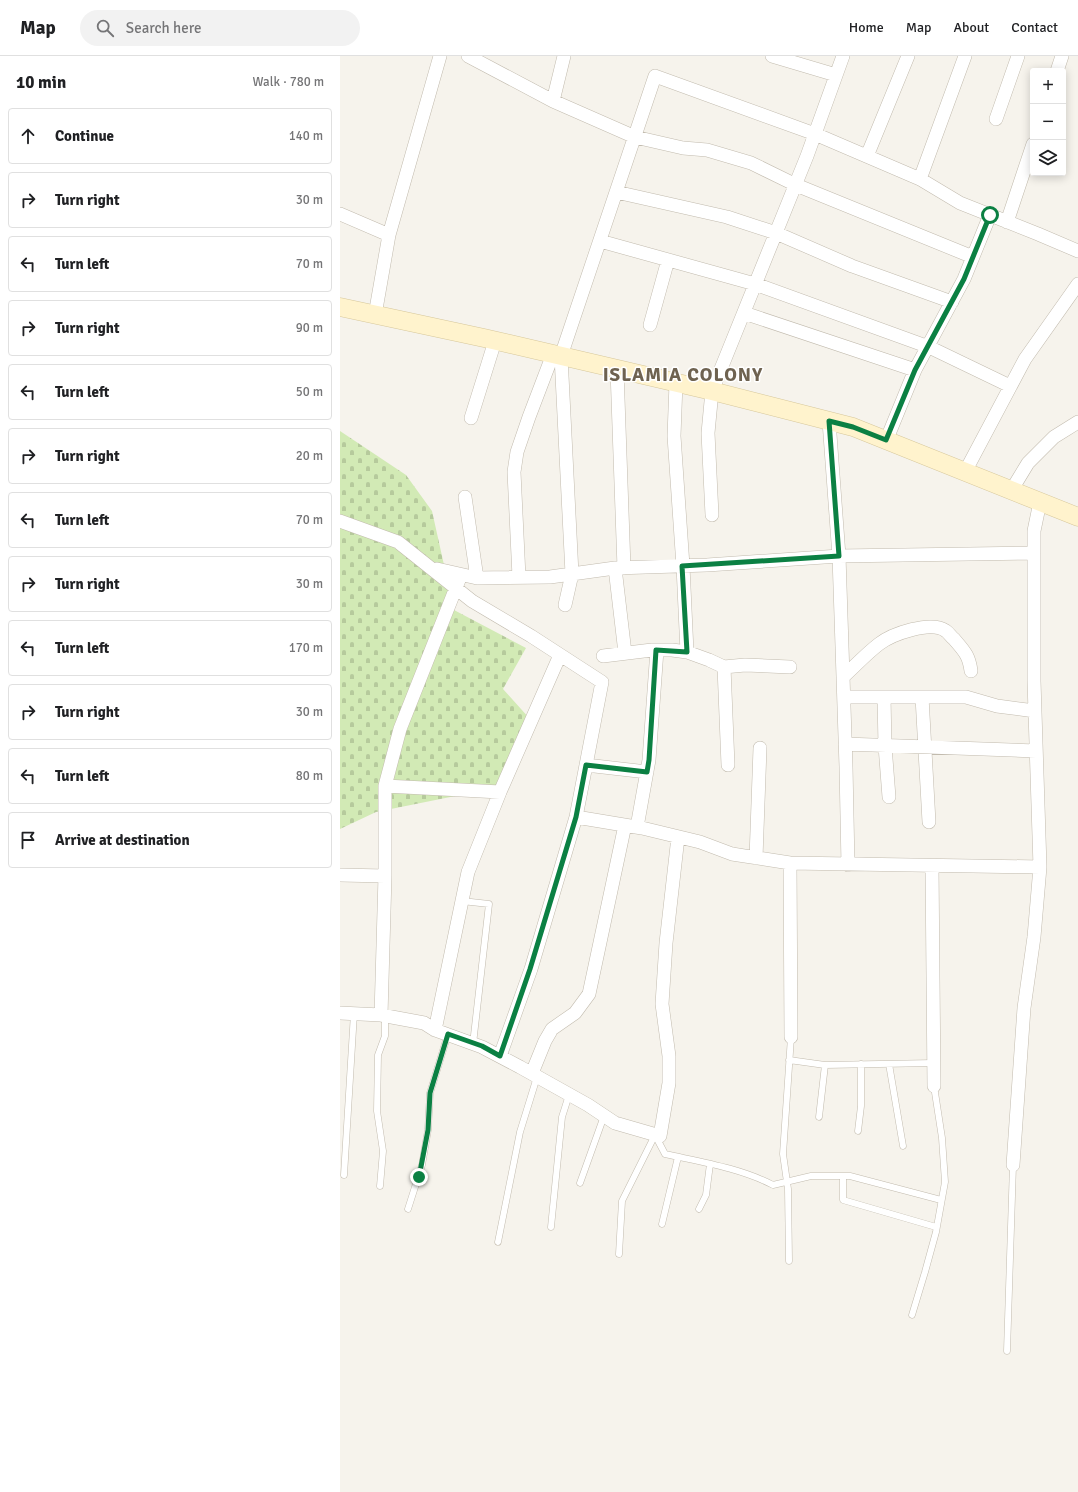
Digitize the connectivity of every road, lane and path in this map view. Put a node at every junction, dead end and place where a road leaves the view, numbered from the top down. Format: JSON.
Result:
{"nodes":[{"id":1,"x":440,"y":56,"type":"edge"},
{"id":2,"x":564,"y":56,"type":"edge"},
{"id":3,"x":772,"y":56,"type":"edge"},
{"id":4,"x":843,"y":56,"type":"edge"},
{"id":5,"x":908,"y":56,"type":"edge"},
{"id":6,"x":965,"y":56,"type":"edge"},
{"id":7,"x":1018,"y":56,"type":"edge"},
{"id":8,"x":1062,"y":56,"type":"edge"},
{"id":9,"x":474,"y":58,"type":"edge"},
{"id":10,"x":1058,"y":68,"type":"edge"},
{"id":11,"x":836,"y":75,"type":"junction"},
{"id":12,"x":553,"y":101,"type":"junction"},
{"id":13,"x":996,"y":119,"type":"dead end"},
{"id":14,"x":815,"y":134,"type":"junction"},
{"id":15,"x":635,"y":137,"type":"junction"},
{"id":16,"x":1030,"y":153,"type":"edge"},
{"id":17,"x":868,"y":156,"type":"junction"},
{"id":18,"x":920,"y":179,"type":"junction"},
{"id":19,"x":796,"y":185,"type":"junction"},
{"id":20,"x":616,"y":192,"type":"junction"},
{"id":21,"x":340,"y":214,"type":"edge"},
{"id":22,"x":990,"y":215,"type":"junction"},
{"id":23,"x":1007,"y":222,"type":"junction"},
{"id":24,"x":776,"y":234,"type":"junction"},
{"id":25,"x":389,"y":235,"type":"junction"},
{"id":26,"x":600,"y":241,"type":"junction"},
{"id":27,"x":1078,"y":251,"type":"edge"},
{"id":28,"x":973,"y":257,"type":"junction"},
{"id":29,"x":668,"y":260,"type":"junction"},
{"id":30,"x":756,"y":284,"type":"junction"},
{"id":31,"x":1078,"y":284,"type":"edge"},
{"id":32,"x":952,"y":302,"type":"junction"},
{"id":33,"x":340,"y":307,"type":"edge"},
{"id":34,"x":744,"y":313,"type":"junction"},
{"id":35,"x":375,"y":315,"type":"junction"},
{"id":36,"x":650,"y":325,"type":"dead end"},
{"id":37,"x":495,"y":341,"type":"junction"},
{"id":38,"x":929,"y":347,"type":"junction"},
{"id":39,"x":557,"y":355,"type":"junction"},
{"id":40,"x":617,"y":370,"type":"junction"},
{"id":41,"x":915,"y":370,"type":"junction"},
{"id":42,"x":676,"y":383,"type":"junction"},
{"id":43,"x":1010,"y":386,"type":"junction"},
{"id":44,"x":712,"y":391,"type":"junction"},
{"id":45,"x":471,"y":418,"type":"dead end"},
{"id":46,"x":829,"y":421,"type":"junction"},
{"id":47,"x":1078,"y":422,"type":"edge"},
{"id":48,"x":886,"y":440,"type":"junction"},
{"id":49,"x":964,"y":472,"type":"junction"},
{"id":50,"x":1011,"y":491,"type":"junction"},
{"id":51,"x":466,"y":497,"type":"dead end"},
{"id":52,"x":1040,"y":502,"type":"junction"},
{"id":53,"x":712,"y":515,"type":"dead end"},
{"id":54,"x":1078,"y":517,"type":"edge"},
{"id":55,"x":340,"y":521,"type":"edge"},
{"id":56,"x":1034,"y":553,"type":"junction"},
{"id":57,"x":839,"y":556,"type":"junction"},
{"id":58,"x":682,"y":566,"type":"junction"},
{"id":59,"x":433,"y":568,"type":"junction"},
{"id":60,"x":620,"y":568,"type":"junction"},
{"id":61,"x":572,"y":574,"type":"junction"},
{"id":62,"x":461,"y":575,"type":"junction"},
{"id":63,"x":519,"y":577,"type":"junction"},
{"id":64,"x":477,"y":578,"type":"junction"},
{"id":65,"x":456,"y":588,"type":"junction"},
{"id":66,"x":566,"y":605,"type":"dead end"},
{"id":67,"x":656,"y":650,"type":"junction"},
{"id":68,"x":687,"y":652,"type":"junction"},
{"id":69,"x":625,"y":653,"type":"junction"},
{"id":70,"x":560,"y":655,"type":"junction"},
{"id":71,"x":603,"y":656,"type":"dead end"},
{"id":72,"x":724,"y":667,"type":"junction"},
{"id":73,"x":790,"y":667,"type":"dead end"},
{"id":74,"x":971,"y":670,"type":"dead end"},
{"id":75,"x":843,"y":677,"type":"junction"},
{"id":76,"x":844,"y":697,"type":"junction"},
{"id":77,"x":884,"y":697,"type":"junction"},
{"id":78,"x":922,"y":697,"type":"junction"},
{"id":79,"x":1035,"y":711,"type":"junction"},
{"id":80,"x":846,"y":744,"type":"junction"},
{"id":81,"x":885,"y":746,"type":"junction"},
{"id":82,"x":925,"y":747,"type":"junction"},
{"id":83,"x":760,"y":748,"type":"dead end"},
{"id":84,"x":1036,"y":751,"type":"junction"},
{"id":85,"x":586,"y":765,"type":"junction"},
{"id":86,"x":728,"y":765,"type":"dead end"},
{"id":87,"x":647,"y":772,"type":"junction"},
{"id":88,"x":385,"y":786,"type":"junction"},
{"id":89,"x":500,"y":792,"type":"junction"},
{"id":90,"x":889,"y":797,"type":"dead end"},
{"id":91,"x":576,"y":817,"type":"junction"},
{"id":92,"x":929,"y":822,"type":"dead end"},
{"id":93,"x":631,"y":826,"type":"junction"},
{"id":94,"x":678,"y":836,"type":"junction"},
{"id":95,"x":756,"y":858,"type":"junction"},
{"id":96,"x":790,"y":863,"type":"junction"},
{"id":97,"x":848,"y":865,"type":"junction"},
{"id":98,"x":932,"y":866,"type":"junction"},
{"id":99,"x":1040,"y":867,"type":"junction"},
{"id":100,"x":340,"y":875,"type":"edge"},
{"id":101,"x":384,"y":876,"type":"junction"},
{"id":102,"x":462,"y":901,"type":"junction"},
{"id":103,"x":340,"y":1013,"type":"edge"},
{"id":104,"x":354,"y":1014,"type":"junction"},
{"id":105,"x":383,"y":1015,"type":"junction"},
{"id":106,"x":435,"y":1030,"type":"junction"},
{"id":107,"x":448,"y":1034,"type":"junction"},
{"id":108,"x":791,"y":1037,"type":"joint"},
{"id":109,"x":473,"y":1044,"type":"junction"},
{"id":110,"x":500,"y":1056,"type":"junction"},
{"id":111,"x":789,"y":1060,"type":"junction"},
{"id":112,"x":934,"y":1063,"type":"junction"},
{"id":113,"x":861,"y":1064,"type":"junction"},
{"id":114,"x":889,"y":1064,"type":"junction"},
{"id":115,"x":825,"y":1065,"type":"junction"},
{"id":116,"x":535,"y":1075,"type":"junction"},
{"id":117,"x":934,"y":1086,"type":"joint"},
{"id":118,"x":569,"y":1095,"type":"junction"},
{"id":119,"x":604,"y":1116,"type":"junction"},
{"id":120,"x":819,"y":1117,"type":"dead end"},
{"id":121,"x":858,"y":1131,"type":"dead end"},
{"id":122,"x":655,"y":1135,"type":"junction"},
{"id":123,"x":903,"y":1146,"type":"dead end"},
{"id":124,"x":678,"y":1157,"type":"junction"},
{"id":125,"x":710,"y":1164,"type":"junction"},
{"id":126,"x":1013,"y":1165,"type":"joint"},
{"id":127,"x":344,"y":1175,"type":"dead end"},
{"id":128,"x":844,"y":1176,"type":"junction"},
{"id":129,"x":787,"y":1181,"type":"junction"},
{"id":130,"x":580,"y":1183,"type":"dead end"},
{"id":131,"x":380,"y":1186,"type":"dead end"},
{"id":132,"x":941,"y":1200,"type":"junction"},
{"id":133,"x":408,"y":1209,"type":"dead end"},
{"id":134,"x":699,"y":1209,"type":"dead end"},
{"id":135,"x":662,"y":1224,"type":"dead end"},
{"id":136,"x":551,"y":1227,"type":"dead end"},
{"id":137,"x":936,"y":1227,"type":"junction"},
{"id":138,"x":498,"y":1242,"type":"dead end"},
{"id":139,"x":619,"y":1254,"type":"dead end"},
{"id":140,"x":789,"y":1261,"type":"dead end"},
{"id":141,"x":912,"y":1315,"type":"dead end"},
{"id":142,"x":1007,"y":1351,"type":"dead end"}],
"edges":[{"from":1,"to":25,"type":"street"},
{"from":2,"to":12,"type":"street"},
{"from":3,"to":11,"type":"street"},
{"from":4,"to":11,"type":"street"},
{"from":5,"to":17,"type":"street"},
{"from":6,"to":18,"type":"street"},
{"from":7,"to":13,"type":"street"},
{"from":8,"to":10,"type":"street"},
{"from":9,"to":12,"type":"street"},
{"from":11,"to":14,"type":"street"},
{"from":12,"to":15,"type":"street"},
{"from":14,"to":15,"type":"street"},
{"from":14,"to":17,"type":"street"},
{"from":14,"to":19,"type":"street"},
{"from":15,"to":19,"type":"street"},
{"from":15,"to":20,"type":"street"},
{"from":16,"to":23,"type":"street"},
{"from":17,"to":18,"type":"street"},
{"from":18,"to":22,"type":"street"},
{"from":19,"to":24,"type":"street"},
{"from":19,"to":28,"type":"street"},
{"from":20,"to":24,"type":"street"},
{"from":20,"to":26,"type":"street"},
{"from":21,"to":25,"type":"street"},
{"from":22,"to":23,"type":"street"},
{"from":22,"to":28,"type":"street"},
{"from":23,"to":27,"type":"street"},
{"from":24,"to":30,"type":"street"},
{"from":24,"to":32,"type":"street"},
{"from":25,"to":35,"type":"street"},
{"from":26,"to":29,"type":"street"},
{"from":26,"to":39,"type":"street"},
{"from":28,"to":32,"type":"street"},
{"from":29,"to":30,"type":"street"},
{"from":29,"to":36,"type":"street"},
{"from":30,"to":34,"type":"street"},
{"from":30,"to":38,"type":"street"},
{"from":31,"to":43,"type":"street"},
{"from":32,"to":38,"type":"street"},
{"from":33,"to":35,"type":"street"},
{"from":34,"to":41,"type":"street"},
{"from":34,"to":44,"type":"street"},
{"from":35,"to":37,"type":"street"},
{"from":37,"to":39,"type":"street"},
{"from":37,"to":45,"type":"street"},
{"from":38,"to":41,"type":"street"},
{"from":38,"to":43,"type":"street"},
{"from":39,"to":40,"type":"street"},
{"from":39,"to":61,"type":"street"},
{"from":39,"to":63,"type":"street"},
{"from":40,"to":42,"type":"street"},
{"from":40,"to":60,"type":"street"},
{"from":41,"to":48,"type":"street"},
{"from":42,"to":44,"type":"street"},
{"from":42,"to":58,"type":"street"},
{"from":43,"to":49,"type":"street"},
{"from":44,"to":46,"type":"street"},
{"from":44,"to":53,"type":"street"},
{"from":46,"to":48,"type":"street"},
{"from":46,"to":57,"type":"street"},
{"from":47,"to":50,"type":"street"},
{"from":48,"to":49,"type":"street"},
{"from":49,"to":50,"type":"street"},
{"from":50,"to":52,"type":"street"},
{"from":51,"to":64,"type":"street"},
{"from":52,"to":54,"type":"street"},
{"from":52,"to":56,"type":"street"},
{"from":55,"to":59,"type":"street"},
{"from":56,"to":57,"type":"street"},
{"from":56,"to":79,"type":"street"},
{"from":57,"to":58,"type":"street"},
{"from":57,"to":75,"type":"street"},
{"from":58,"to":60,"type":"street"},
{"from":58,"to":68,"type":"street"},
{"from":59,"to":62,"type":"street"},
{"from":59,"to":65,"type":"street"},
{"from":60,"to":61,"type":"street"},
{"from":60,"to":69,"type":"street"},
{"from":61,"to":63,"type":"street"},
{"from":61,"to":66,"type":"street"},
{"from":62,"to":64,"type":"street"},
{"from":62,"to":65,"type":"street"},
{"from":63,"to":64,"type":"street"},
{"from":65,"to":70,"type":"street"},
{"from":65,"to":88,"type":"street"},
{"from":67,"to":68,"type":"street"},
{"from":67,"to":69,"type":"street"},
{"from":67,"to":87,"type":"street"},
{"from":68,"to":72,"type":"street"},
{"from":69,"to":71,"type":"street"},
{"from":70,"to":85,"type":"street"},
{"from":70,"to":89,"type":"street"},
{"from":72,"to":73,"type":"street"},
{"from":72,"to":86,"type":"street"},
{"from":74,"to":75,"type":"street"},
{"from":75,"to":76,"type":"street"},
{"from":76,"to":77,"type":"street"},
{"from":76,"to":80,"type":"street"},
{"from":77,"to":78,"type":"street"},
{"from":77,"to":81,"type":"street"},
{"from":78,"to":79,"type":"street"},
{"from":78,"to":82,"type":"street"},
{"from":79,"to":84,"type":"street"},
{"from":80,"to":81,"type":"street"},
{"from":80,"to":97,"type":"street"},
{"from":81,"to":82,"type":"street"},
{"from":81,"to":90,"type":"street"},
{"from":82,"to":84,"type":"street"},
{"from":82,"to":92,"type":"street"},
{"from":83,"to":95,"type":"street"},
{"from":84,"to":99,"type":"street"},
{"from":85,"to":87,"type":"street"},
{"from":85,"to":91,"type":"street"},
{"from":87,"to":93,"type":"street"},
{"from":88,"to":89,"type":"street"},
{"from":88,"to":101,"type":"street"},
{"from":89,"to":102,"type":"street"},
{"from":91,"to":93,"type":"street"},
{"from":91,"to":110,"type":"street"},
{"from":93,"to":94,"type":"street"},
{"from":93,"to":116,"type":"street"},
{"from":94,"to":95,"type":"street"},
{"from":94,"to":122,"type":"street"},
{"from":95,"to":96,"type":"street"},
{"from":96,"to":97,"type":"street"},
{"from":96,"to":108,"type":"street"},
{"from":97,"to":98,"type":"street"},
{"from":98,"to":99,"type":"street"},
{"from":98,"to":112,"type":"street"},
{"from":99,"to":126,"type":"street"},
{"from":100,"to":101,"type":"street"},
{"from":101,"to":105,"type":"street"},
{"from":102,"to":106,"type":"street"},
{"from":102,"to":109,"type":"lane"},
{"from":103,"to":104,"type":"street"},
{"from":104,"to":105,"type":"street"},
{"from":104,"to":127,"type":"lane"},
{"from":105,"to":106,"type":"street"},
{"from":105,"to":131,"type":"lane"},
{"from":106,"to":107,"type":"street"},
{"from":107,"to":109,"type":"street"},
{"from":107,"to":133,"type":"lane"},
{"from":108,"to":111,"type":"lane"},
{"from":109,"to":110,"type":"street"},
{"from":110,"to":116,"type":"street"},
{"from":111,"to":115,"type":"lane"},
{"from":111,"to":129,"type":"lane"},
{"from":112,"to":114,"type":"lane"},
{"from":112,"to":117,"type":"street"},
{"from":113,"to":114,"type":"lane"},
{"from":113,"to":115,"type":"lane"},
{"from":113,"to":121,"type":"lane"},
{"from":114,"to":123,"type":"lane"},
{"from":115,"to":120,"type":"lane"},
{"from":116,"to":118,"type":"street"},
{"from":116,"to":138,"type":"lane"},
{"from":117,"to":132,"type":"lane"},
{"from":118,"to":119,"type":"street"},
{"from":118,"to":136,"type":"lane"},
{"from":119,"to":122,"type":"street"},
{"from":119,"to":130,"type":"lane"},
{"from":122,"to":124,"type":"lane"},
{"from":122,"to":139,"type":"lane"},
{"from":124,"to":125,"type":"lane"},
{"from":124,"to":135,"type":"lane"},
{"from":125,"to":129,"type":"lane"},
{"from":125,"to":134,"type":"lane"},
{"from":126,"to":142,"type":"lane"},
{"from":128,"to":129,"type":"lane"},
{"from":128,"to":132,"type":"lane"},
{"from":128,"to":137,"type":"lane"},
{"from":129,"to":140,"type":"lane"},
{"from":132,"to":137,"type":"lane"},
{"from":137,"to":141,"type":"lane"}]}
